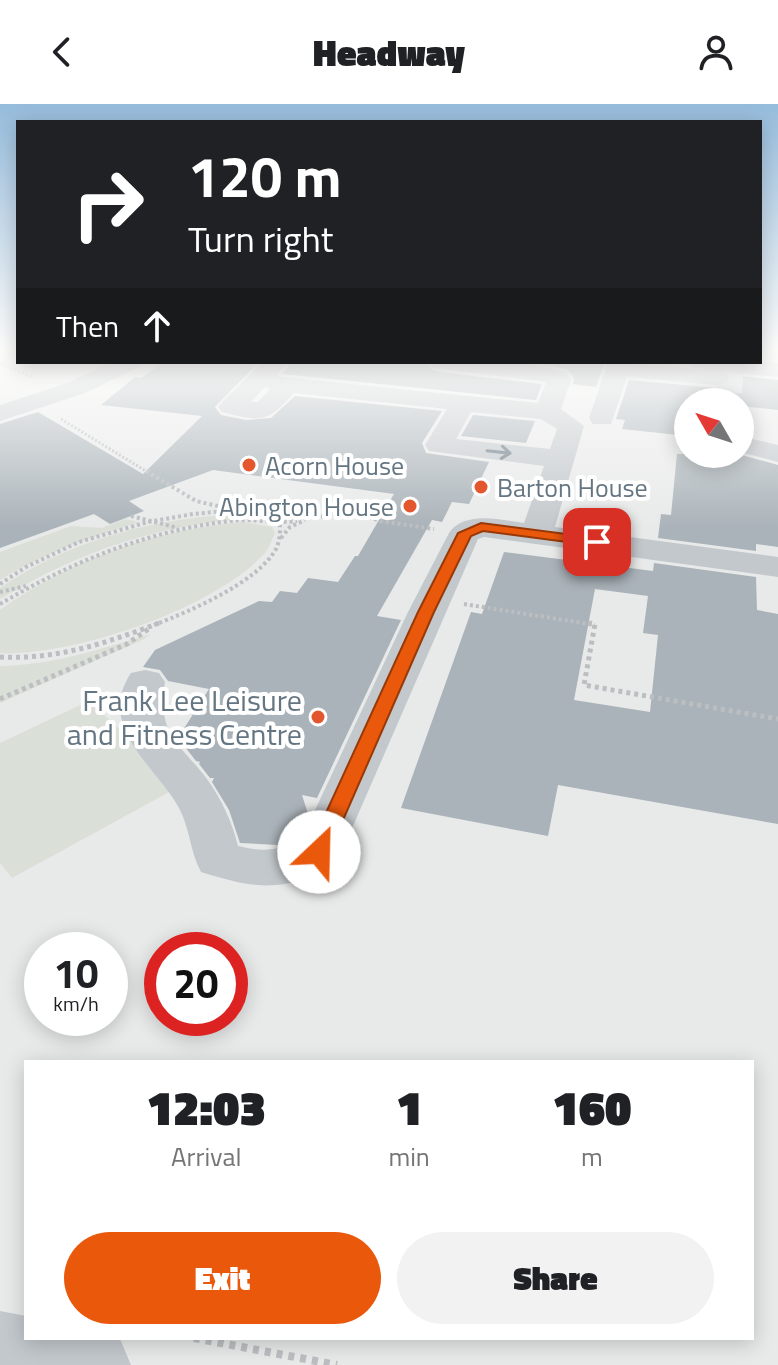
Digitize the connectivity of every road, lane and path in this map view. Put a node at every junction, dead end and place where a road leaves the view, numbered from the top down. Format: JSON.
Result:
{"nodes":[{"id":1,"x":32,"y":410,"type":"edge"},
{"id":2,"x":460,"y":410,"type":"edge"},
{"id":3,"x":524,"y":410,"type":"edge"},
{"id":4,"x":605,"y":410,"type":"edge"},
{"id":5,"x":547,"y":412,"type":"joint"},
{"id":6,"x":602,"y":418,"type":"dead end"},
{"id":7,"x":11,"y":420,"type":"edge"},
{"id":8,"x":754,"y":448,"type":"edge"},
{"id":9,"x":778,"y":454,"type":"edge"},
{"id":10,"x":559,"y":459,"type":"junction"},
{"id":11,"x":236,"y":510,"type":"junction"},
{"id":12,"x":131,"y":516,"type":"dead end"},
{"id":13,"x":308,"y":518,"type":"junction"},
{"id":14,"x":148,"y":522,"type":"junction"},
{"id":15,"x":280,"y":524,"type":"junction"},
{"id":16,"x":179,"y":528,"type":"junction"},
{"id":17,"x":465,"y":533,"type":"junction"},
{"id":18,"x":537,"y":533,"type":"junction"},
{"id":19,"x":281,"y":538,"type":"junction"},
{"id":20,"x":778,"y":567,"type":"edge"},
{"id":21,"x":0,"y":584,"type":"edge"},
{"id":22,"x":31,"y":585,"type":"junction"},
{"id":23,"x":0,"y":592,"type":"edge"},
{"id":24,"x":460,"y":603,"type":"dead end"},
{"id":25,"x":0,"y":604,"type":"edge"},
{"id":26,"x":156,"y":624,"type":"junction"},
{"id":27,"x":0,"y":657,"type":"edge"},
{"id":28,"x":145,"y":682,"type":"dead end"},
{"id":29,"x":0,"y":699,"type":"edge"},
{"id":30,"x":778,"y":719,"type":"edge"},
{"id":31,"x":205,"y":1340,"type":"edge"},
{"id":32,"x":0,"y":1347,"type":"edge"},
{"id":33,"x":94,"y":1365,"type":"edge"},
{"id":34,"x":337,"y":1365,"type":"edge"}],
"edges":[{"from":1,"to":7,"type":"lane"},
{"from":2,"to":10,"type":"lane","one_way":true},
{"from":3,"to":5,"type":"lane"},
{"from":4,"to":6,"type":"lane"},
{"from":5,"to":10,"type":"lane"},
{"from":7,"to":11,"type":"path"},
{"from":8,"to":9,"type":"lane"},
{"from":10,"to":18,"type":"lane"},
{"from":11,"to":13,"type":"path"},
{"from":11,"to":14,"type":"path"},
{"from":12,"to":14,"type":"path"},
{"from":13,"to":15,"type":"path"},
{"from":13,"to":17,"type":"path"},
{"from":13,"to":19,"type":"path"},
{"from":14,"to":16,"type":"path"},
{"from":14,"to":21,"type":"path"},
{"from":15,"to":16,"type":"path"},
{"from":15,"to":19,"type":"path"},
{"from":16,"to":22,"type":"path"},
{"from":17,"to":18,"type":"lane"},
{"from":17,"to":28,"type":"lane"},
{"from":18,"to":20,"type":"lane"},
{"from":19,"to":26,"type":"path"},
{"from":22,"to":23,"type":"path"},
{"from":22,"to":25,"type":"path"},
{"from":24,"to":30,"type":"path"},
{"from":26,"to":27,"type":"path"},
{"from":26,"to":29,"type":"path"},
{"from":31,"to":34,"type":"path"},
{"from":32,"to":33,"type":"lane"}]}
